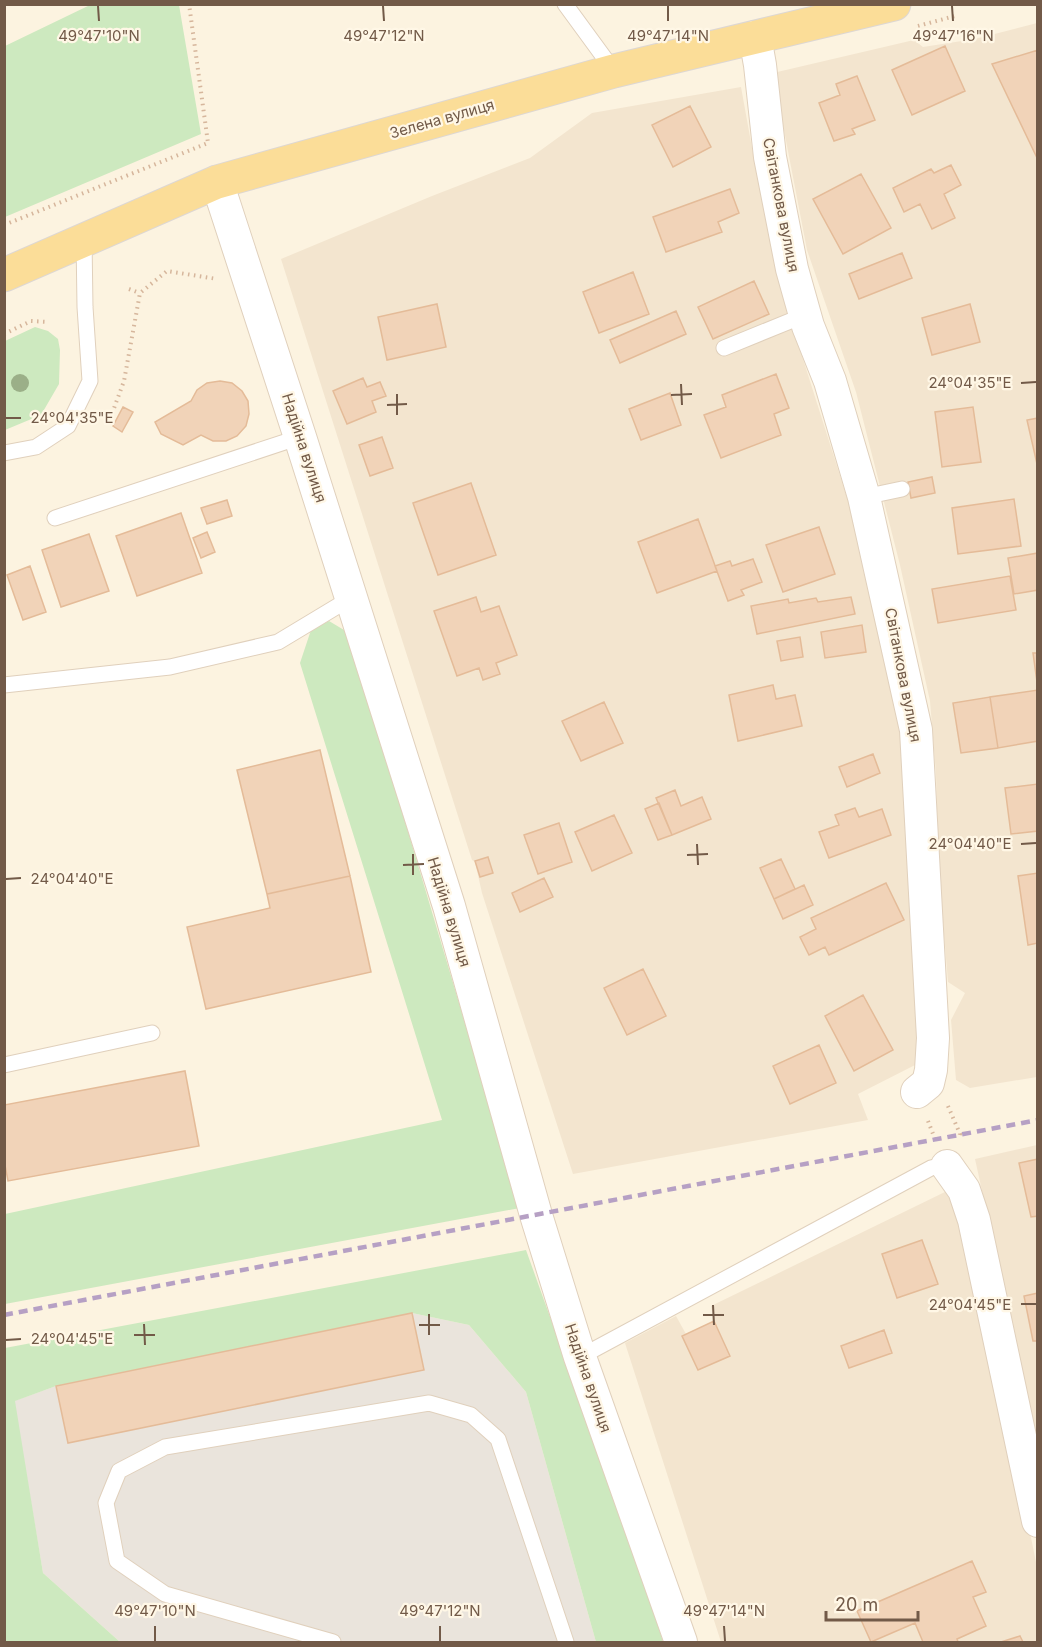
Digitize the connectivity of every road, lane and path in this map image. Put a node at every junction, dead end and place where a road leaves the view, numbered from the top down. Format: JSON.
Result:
{"nodes":[{"id":1,"x":189,"y":4,"type":"edge"},
{"id":2,"x":565,"y":4,"type":"edge"},
{"id":3,"x":905,"y":16,"type":"edge"},
{"id":4,"x":955,"y":16,"type":"dead end"},
{"id":5,"x":755,"y":37,"type":"junction"},
{"id":6,"x":614,"y":70,"type":"junction"},
{"id":7,"x":217,"y":182,"type":"junction"},
{"id":8,"x":4,"y":225,"type":"edge"},
{"id":9,"x":84,"y":239,"type":"junction"},
{"id":10,"x":4,"y":275,"type":"edge"},
{"id":11,"x":225,"y":280,"type":"dead end"},
{"id":12,"x":129,"y":289,"type":"dead end"},
{"id":13,"x":140,"y":293,"type":"junction"},
{"id":14,"x":806,"y":315,"type":"junction"},
{"id":15,"x":49,"y":321,"type":"dead end"},
{"id":16,"x":4,"y":334,"type":"edge"},
{"id":17,"x":724,"y":348,"type":"dead end"},
{"id":18,"x":110,"y":418,"type":"dead end"},
{"id":19,"x":300,"y":437,"type":"junction"},
{"id":20,"x":4,"y":453,"type":"edge"},
{"id":21,"x":902,"y":489,"type":"dead end"},
{"id":22,"x":864,"y":497,"type":"junction"},
{"id":23,"x":55,"y":518,"type":"dead end"},
{"id":24,"x":351,"y":598,"type":"junction"},
{"id":25,"x":4,"y":685,"type":"edge"},
{"id":26,"x":152,"y":1034,"type":"dead end"},
{"id":27,"x":4,"y":1065,"type":"edge"},
{"id":28,"x":922,"y":1088,"type":"junction"},
{"id":29,"x":950,"y":1169,"type":"junction"},
{"id":30,"x":580,"y":1357,"type":"junction"},
{"id":31,"x":1038,"y":1521,"type":"edge"},
{"id":32,"x":333,"y":1642,"type":"edge"},
{"id":33,"x":566,"y":1642,"type":"edge"},
{"id":34,"x":681,"y":1642,"type":"edge"}],
"edges":[{"from":1,"to":8,"type":"path"},
{"from":2,"to":6,"type":"lane"},
{"from":3,"to":4,"type":"path"},
{"from":3,"to":5,"type":"main road","name":"Зелена вулиця"},
{"from":5,"to":6,"type":"main road","name":"Зелена вулиця"},
{"from":5,"to":14,"type":"street","name":"Світанкова вулиця"},
{"from":6,"to":7,"type":"main road","name":"Зелена вулиця"},
{"from":7,"to":9,"type":"main road","name":"Зелена вулиця"},
{"from":7,"to":19,"type":"street","name":"Надійна вулиця"},
{"from":9,"to":10,"type":"main road","name":"Зелена вулиця"},
{"from":9,"to":20,"type":"lane"},
{"from":11,"to":13,"type":"path"},
{"from":12,"to":13,"type":"path"},
{"from":13,"to":18,"type":"path"},
{"from":14,"to":17,"type":"lane"},
{"from":14,"to":22,"type":"street","name":"Світанкова вулиця"},
{"from":15,"to":16,"type":"path"},
{"from":19,"to":23,"type":"lane"},
{"from":19,"to":24,"type":"street","name":"Надійна вулиця"},
{"from":21,"to":22,"type":"lane"},
{"from":22,"to":28,"type":"street","name":"Світанкова вулиця"},
{"from":24,"to":25,"type":"lane"},
{"from":24,"to":30,"type":"street","name":"Надійна вулиця"},
{"from":26,"to":27,"type":"lane"},
{"from":28,"to":29,"type":"path"},
{"from":28,"to":29,"type":"path"},
{"from":29,"to":30,"type":"lane"},
{"from":29,"to":31,"type":"street"},
{"from":30,"to":34,"type":"street","name":"Надійна вулиця"},
{"from":32,"to":33,"type":"lane"}]}
